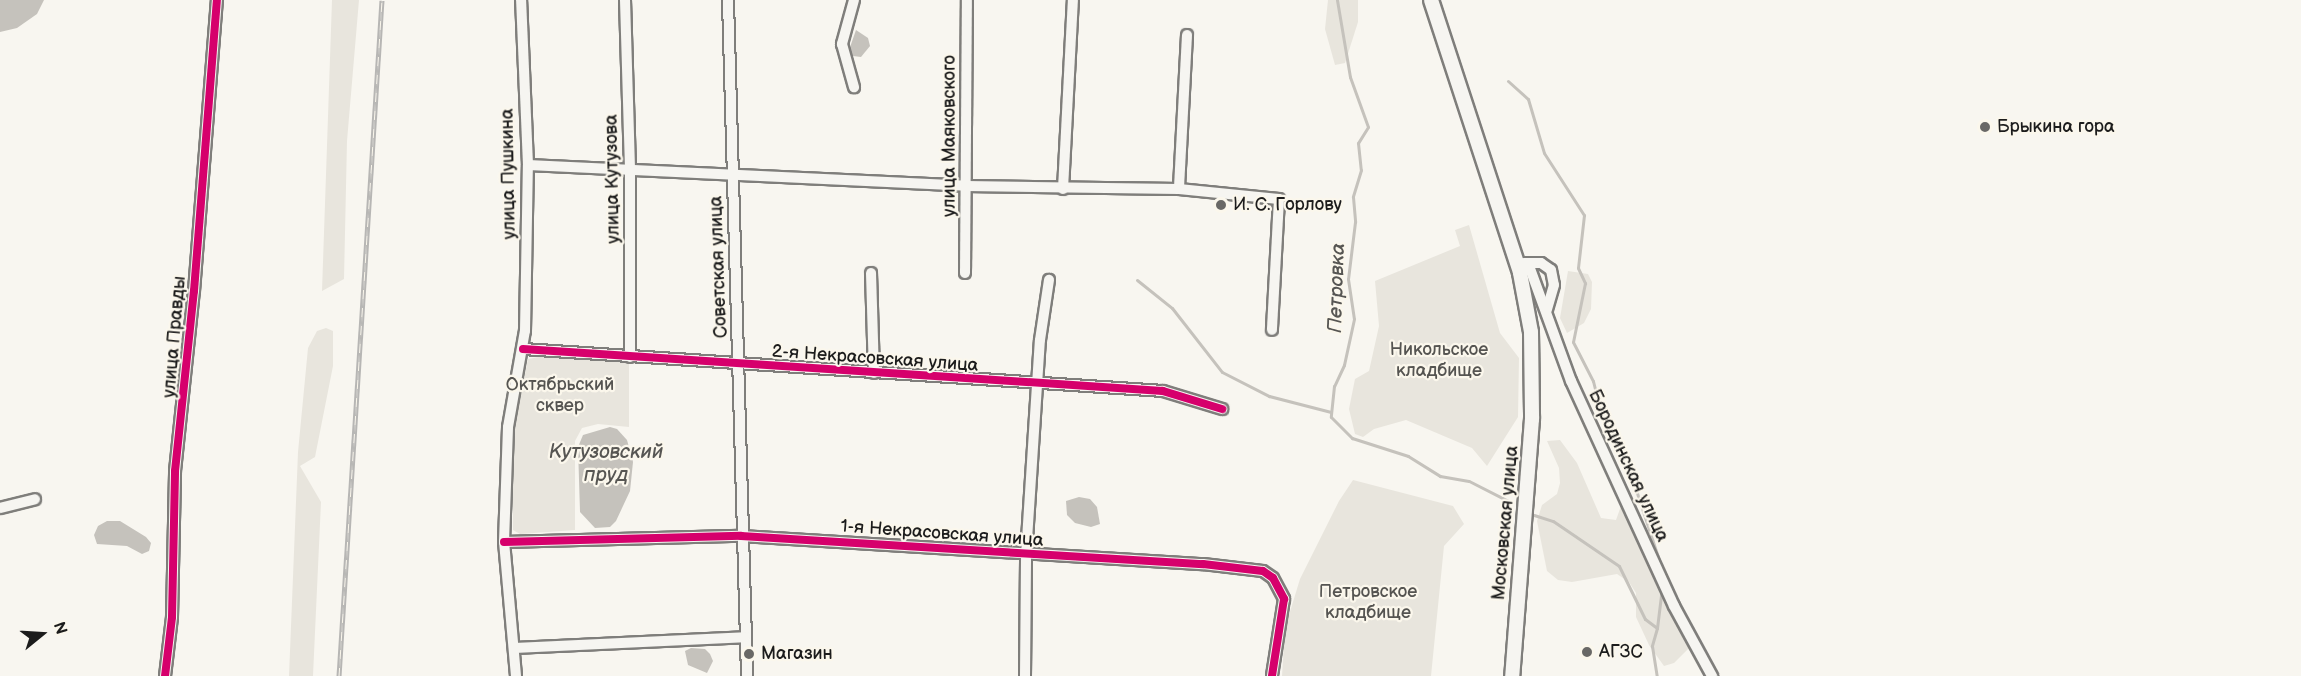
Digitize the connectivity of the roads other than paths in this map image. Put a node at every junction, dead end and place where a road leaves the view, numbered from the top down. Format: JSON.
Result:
{"nodes":[{"id":1,"x":217,"y":0,"type":"edge"},
{"id":2,"x":521,"y":0,"type":"edge"},
{"id":3,"x":625,"y":0,"type":"edge"},
{"id":4,"x":728,"y":0,"type":"edge"},
{"id":5,"x":854,"y":0,"type":"edge"},
{"id":6,"x":967,"y":0,"type":"edge"},
{"id":7,"x":1073,"y":0,"type":"edge"},
{"id":8,"x":1431,"y":0,"type":"edge"},
{"id":9,"x":1187,"y":35,"type":"dead end"},
{"id":10,"x":854,"y":87,"type":"dead end"},
{"id":11,"x":528,"y":165,"type":"junction"},
{"id":12,"x":630,"y":171,"type":"junction"},
{"id":13,"x":733,"y":176,"type":"junction"},
{"id":14,"x":966,"y":186,"type":"junction"},
{"id":15,"x":1064,"y":189,"type":"junction"},
{"id":16,"x":1179,"y":189,"type":"junction"},
{"id":17,"x":1523,"y":264,"type":"junction"},
{"id":18,"x":871,"y":273,"type":"dead end"},
{"id":19,"x":965,"y":273,"type":"dead end"},
{"id":20,"x":1049,"y":280,"type":"dead end"},
{"id":21,"x":1547,"y":310,"type":"junction"},
{"id":22,"x":1272,"y":330,"type":"dead end"},
{"id":23,"x":523,"y":349,"type":"junction"},
{"id":24,"x":630,"y":357,"type":"junction"},
{"id":25,"x":738,"y":365,"type":"junction"},
{"id":26,"x":874,"y":373,"type":"junction"},
{"id":27,"x":1038,"y":385,"type":"junction"},
{"id":28,"x":1222,"y":409,"type":"dead end"},
{"id":29,"x":35,"y":500,"type":"dead end"},
{"id":30,"x":0,"y":508,"type":"edge"},
{"id":31,"x":741,"y":536,"type":"junction"},
{"id":32,"x":504,"y":542,"type":"junction"},
{"id":33,"x":1026,"y":555,"type":"junction"},
{"id":34,"x":745,"y":637,"type":"junction"},
{"id":35,"x":514,"y":648,"type":"junction"},
{"id":36,"x":165,"y":676,"type":"edge"},
{"id":37,"x":516,"y":676,"type":"edge"},
{"id":38,"x":747,"y":676,"type":"edge"},
{"id":39,"x":1025,"y":676,"type":"edge"},
{"id":40,"x":1272,"y":676,"type":"edge"},
{"id":41,"x":1512,"y":676,"type":"edge"},
{"id":42,"x":1712,"y":676,"type":"edge"}],
"edges":[{"from":1,"to":36,"type":"street","name":"улица Правды"},
{"from":2,"to":11,"type":"street","name":"улица Пушкина"},
{"from":3,"to":12,"type":"street","name":"улица Кутузова"},
{"from":4,"to":13,"type":"street","name":"Советская улица"},
{"from":5,"to":10,"type":"street"},
{"from":6,"to":14,"type":"street","name":"улица Маяковского"},
{"from":7,"to":15,"type":"street"},
{"from":8,"to":17,"type":"main road","name":"Московская улица"},
{"from":9,"to":16,"type":"street"},
{"from":11,"to":12,"type":"street"},
{"from":11,"to":23,"type":"street","name":"улица Пушкина"},
{"from":12,"to":13,"type":"street"},
{"from":12,"to":24,"type":"street","name":"улица Кутузова"},
{"from":13,"to":14,"type":"street"},
{"from":13,"to":25,"type":"street","name":"Советская улица"},
{"from":14,"to":15,"type":"street"},
{"from":14,"to":19,"type":"street","name":"улица Маяковского"},
{"from":15,"to":16,"type":"street"},
{"from":16,"to":22,"type":"street"},
{"from":17,"to":21,"type":"street","name":"Бородинская улица"},
{"from":17,"to":21,"type":"street"},
{"from":17,"to":41,"type":"main road","name":"Московская улица"},
{"from":18,"to":26,"type":"street"},
{"from":20,"to":27,"type":"street"},
{"from":21,"to":42,"type":"street","name":"Бородинская улица"},
{"from":23,"to":24,"type":"street","name":"2-я Некрасовская улица"},
{"from":23,"to":32,"type":"street","name":"улица Пушкина"},
{"from":24,"to":25,"type":"street","name":"2-я Некрасовская улица"},
{"from":25,"to":26,"type":"street","name":"2-я Некрасовская улица"},
{"from":25,"to":31,"type":"street","name":"Советская улица"},
{"from":26,"to":27,"type":"street","name":"2-я Некрасовская улица"},
{"from":27,"to":28,"type":"street","name":"2-я Некрасовская улица"},
{"from":27,"to":33,"type":"street"},
{"from":29,"to":30,"type":"street"},
{"from":31,"to":32,"type":"street","name":"1-я Некрасовская улица"},
{"from":31,"to":33,"type":"street","name":"1-я Некрасовская улица"},
{"from":31,"to":34,"type":"street","name":"Советская улица"},
{"from":32,"to":35,"type":"street","name":"улица Пушкина"},
{"from":33,"to":39,"type":"street"},
{"from":33,"to":40,"type":"street","name":"1-я Некрасовская улица"},
{"from":34,"to":35,"type":"street"},
{"from":34,"to":38,"type":"street","name":"Советская улица"},
{"from":35,"to":37,"type":"street","name":"улица Пушкина"}]}
